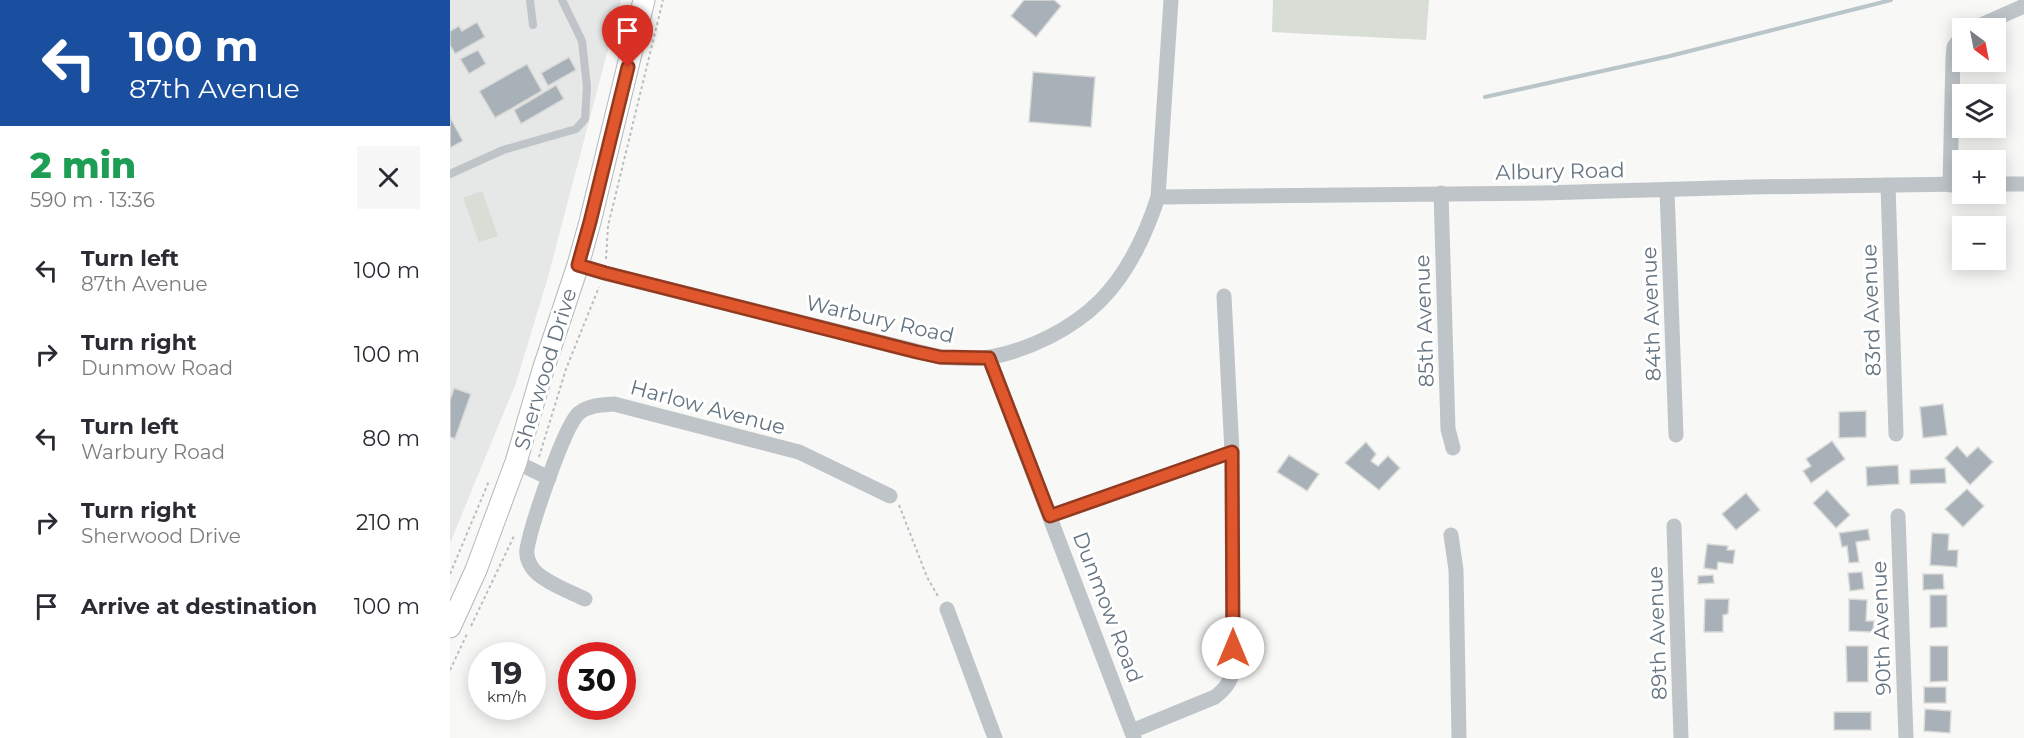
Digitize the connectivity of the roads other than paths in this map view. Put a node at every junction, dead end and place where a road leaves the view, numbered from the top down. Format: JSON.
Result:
{"nodes":[{"id":1,"x":530,"y":0,"type":"edge"},
{"id":2,"x":562,"y":0,"type":"edge"},
{"id":3,"x":644,"y":0,"type":"edge"},
{"id":4,"x":1171,"y":0,"type":"edge"},
{"id":5,"x":2024,"y":6,"type":"edge"},
{"id":6,"x":1997,"y":18,"type":"edge"},
{"id":7,"x":533,"y":25,"type":"dead end"},
{"id":8,"x":1953,"y":72,"type":"edge"},
{"id":9,"x":1955,"y":150,"type":"edge"},
{"id":10,"x":450,"y":174,"type":"edge"},
{"id":11,"x":1952,"y":184,"type":"edge"},
{"id":12,"x":2006,"y":184,"type":"edge"},
{"id":13,"x":2024,"y":184,"type":"edge"},
{"id":14,"x":1888,"y":185,"type":"junction"},
{"id":15,"x":1667,"y":190,"type":"junction"},
{"id":16,"x":1441,"y":193,"type":"junction"},
{"id":17,"x":1158,"y":197,"type":"junction"},
{"id":18,"x":578,"y":265,"type":"junction"},
{"id":19,"x":1224,"y":296,"type":"dead end"},
{"id":20,"x":989,"y":358,"type":"junction"},
{"id":21,"x":1896,"y":434,"type":"dead end"},
{"id":22,"x":1676,"y":435,"type":"dead end"},
{"id":23,"x":1453,"y":447,"type":"dead end"},
{"id":24,"x":1232,"y":452,"type":"junction"},
{"id":25,"x":516,"y":462,"type":"junction"},
{"id":26,"x":549,"y":478,"type":"junction"},
{"id":27,"x":890,"y":496,"type":"road end"},
{"id":28,"x":1050,"y":516,"type":"junction"},
{"id":29,"x":1898,"y":516,"type":"dead end"},
{"id":30,"x":1674,"y":526,"type":"dead end"},
{"id":31,"x":1451,"y":535,"type":"dead end"},
{"id":32,"x":585,"y":599,"type":"dead end"},
{"id":33,"x":947,"y":609,"type":"road end"},
{"id":34,"x":450,"y":627,"type":"edge"},
{"id":35,"x":1133,"y":735,"type":"edge"},
{"id":36,"x":995,"y":738,"type":"edge"},
{"id":37,"x":1459,"y":738,"type":"edge"},
{"id":38,"x":1681,"y":738,"type":"edge"},
{"id":39,"x":1906,"y":738,"type":"edge"}],
"edges":[{"from":1,"to":7,"type":"lane"},
{"from":2,"to":10,"type":"lane"},
{"from":3,"to":18,"type":"street","name":"Sherwood Drive"},
{"from":4,"to":17,"type":"street","name":"Warbury Road"},
{"from":5,"to":6,"type":"street"},
{"from":8,"to":9,"type":"street"},
{"from":11,"to":14,"type":"street","name":"Albury Road"},
{"from":12,"to":13,"type":"street"},
{"from":14,"to":15,"type":"street","name":"Albury Road"},
{"from":14,"to":21,"type":"street","name":"83rd Avenue"},
{"from":15,"to":16,"type":"street","name":"Albury Road"},
{"from":15,"to":22,"type":"street","name":"84th Avenue"},
{"from":16,"to":17,"type":"street","name":"Albury Road"},
{"from":16,"to":23,"type":"street","name":"85th Avenue"},
{"from":17,"to":20,"type":"street","name":"Warbury Road"},
{"from":18,"to":20,"type":"street","name":"Warbury Road"},
{"from":18,"to":25,"type":"street","name":"Sherwood Drive"},
{"from":19,"to":24,"type":"street"},
{"from":20,"to":28,"type":"street","name":"Dunmow Road"},
{"from":24,"to":28,"type":"street"},
{"from":24,"to":35,"type":"street"},
{"from":25,"to":26,"type":"street"},
{"from":25,"to":34,"type":"street","name":"Sherwood Drive"},
{"from":26,"to":27,"type":"street","name":"Harlow Avenue"},
{"from":26,"to":32,"type":"street"},
{"from":28,"to":35,"type":"street","name":"Dunmow Road"},
{"from":29,"to":39,"type":"street","name":"90th Avenue"},
{"from":30,"to":38,"type":"street","name":"89th Avenue"},
{"from":31,"to":37,"type":"street"},
{"from":33,"to":36,"type":"street"}]}
